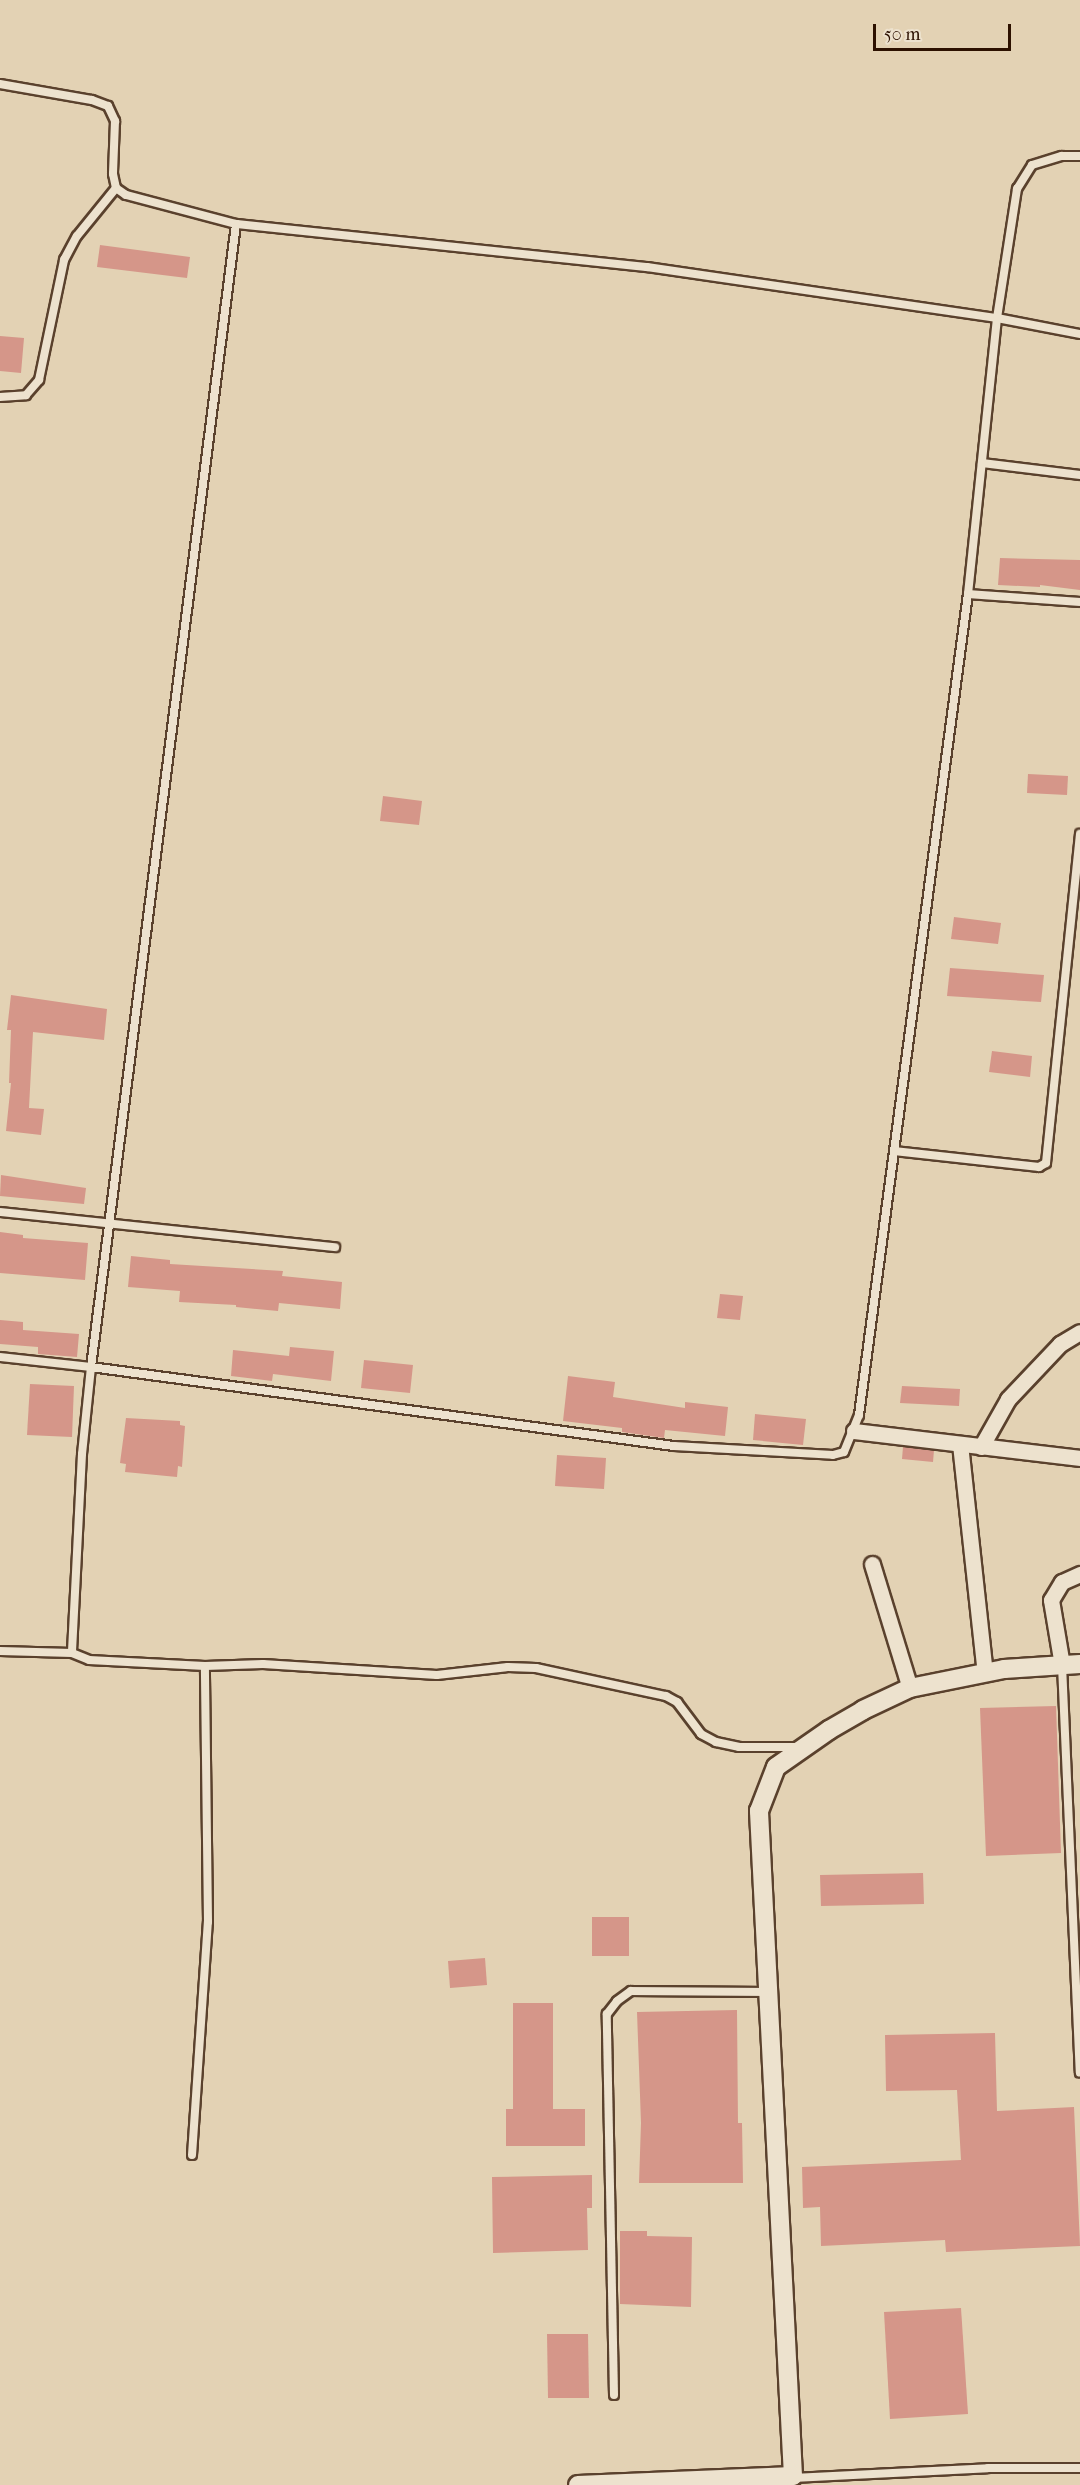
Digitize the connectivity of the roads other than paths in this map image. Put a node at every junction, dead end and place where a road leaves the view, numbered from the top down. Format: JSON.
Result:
{"nodes":[{"id":1,"x":0,"y":84,"type":"edge"},
{"id":2,"x":1080,"y":156,"type":"edge"},
{"id":3,"x":116,"y":188,"type":"junction"},
{"id":4,"x":236,"y":224,"type":"junction"},
{"id":5,"x":997,"y":318,"type":"junction"},
{"id":6,"x":1080,"y":334,"type":"edge"},
{"id":7,"x":0,"y":397,"type":"edge"},
{"id":8,"x":982,"y":463,"type":"junction"},
{"id":9,"x":1080,"y":475,"type":"edge"},
{"id":10,"x":968,"y":594,"type":"junction"},
{"id":11,"x":1080,"y":602,"type":"edge"},
{"id":12,"x":1080,"y":834,"type":"edge"},
{"id":13,"x":894,"y":1151,"type":"junction"},
{"id":14,"x":0,"y":1212,"type":"edge"},
{"id":15,"x":110,"y":1225,"type":"junction"},
{"id":16,"x":335,"y":1247,"type":"dead end"},
{"id":17,"x":1080,"y":1332,"type":"edge"},
{"id":18,"x":0,"y":1358,"type":"edge"},
{"id":19,"x":91,"y":1367,"type":"junction"},
{"id":20,"x":854,"y":1431,"type":"junction"},
{"id":21,"x":960,"y":1444,"type":"junction"},
{"id":22,"x":981,"y":1447,"type":"junction"},
{"id":23,"x":1080,"y":1458,"type":"edge"},
{"id":24,"x":872,"y":1564,"type":"dead end"},
{"id":25,"x":1080,"y":1574,"type":"edge"},
{"id":26,"x":0,"y":1652,"type":"edge"},
{"id":27,"x":72,"y":1653,"type":"junction"},
{"id":28,"x":1071,"y":1664,"type":"edge"},
{"id":29,"x":205,"y":1666,"type":"junction"},
{"id":30,"x":985,"y":1673,"type":"junction"},
{"id":31,"x":910,"y":1688,"type":"junction"},
{"id":32,"x":805,"y":1747,"type":"junction"},
{"id":33,"x":769,"y":1992,"type":"junction"},
{"id":34,"x":1080,"y":2073,"type":"edge"},
{"id":35,"x":192,"y":2155,"type":"dead end"},
{"id":36,"x":614,"y":2395,"type":"dead end"},
{"id":37,"x":1080,"y":2468,"type":"edge"},
{"id":38,"x":793,"y":2481,"type":"edge"},
{"id":39,"x":578,"y":2485,"type":"edge"}],
"edges":[{"from":1,"to":3,"type":"lane"},
{"from":2,"to":5,"type":"lane"},
{"from":3,"to":4,"type":"lane"},
{"from":3,"to":7,"type":"lane"},
{"from":4,"to":5,"type":"lane"},
{"from":4,"to":15,"type":"lane"},
{"from":5,"to":6,"type":"lane"},
{"from":5,"to":8,"type":"lane"},
{"from":8,"to":9,"type":"lane"},
{"from":8,"to":10,"type":"lane"},
{"from":10,"to":11,"type":"lane"},
{"from":10,"to":13,"type":"lane"},
{"from":12,"to":13,"type":"lane"},
{"from":13,"to":20,"type":"lane"},
{"from":14,"to":15,"type":"lane"},
{"from":15,"to":16,"type":"lane"},
{"from":15,"to":19,"type":"lane"},
{"from":17,"to":22,"type":"street"},
{"from":18,"to":19,"type":"lane"},
{"from":19,"to":20,"type":"lane"},
{"from":19,"to":27,"type":"lane"},
{"from":20,"to":21,"type":"street"},
{"from":21,"to":22,"type":"street"},
{"from":21,"to":30,"type":"street"},
{"from":22,"to":23,"type":"street"},
{"from":24,"to":31,"type":"street"},
{"from":25,"to":28,"type":"street"},
{"from":26,"to":27,"type":"lane"},
{"from":27,"to":29,"type":"lane"},
{"from":28,"to":30,"type":"street"},
{"from":28,"to":34,"type":"lane"},
{"from":29,"to":32,"type":"lane"},
{"from":29,"to":35,"type":"lane"},
{"from":30,"to":31,"type":"street"},
{"from":31,"to":32,"type":"street"},
{"from":32,"to":33,"type":"street"},
{"from":33,"to":36,"type":"lane"},
{"from":33,"to":38,"type":"street"},
{"from":37,"to":38,"type":"lane"},
{"from":38,"to":39,"type":"street"}]}
